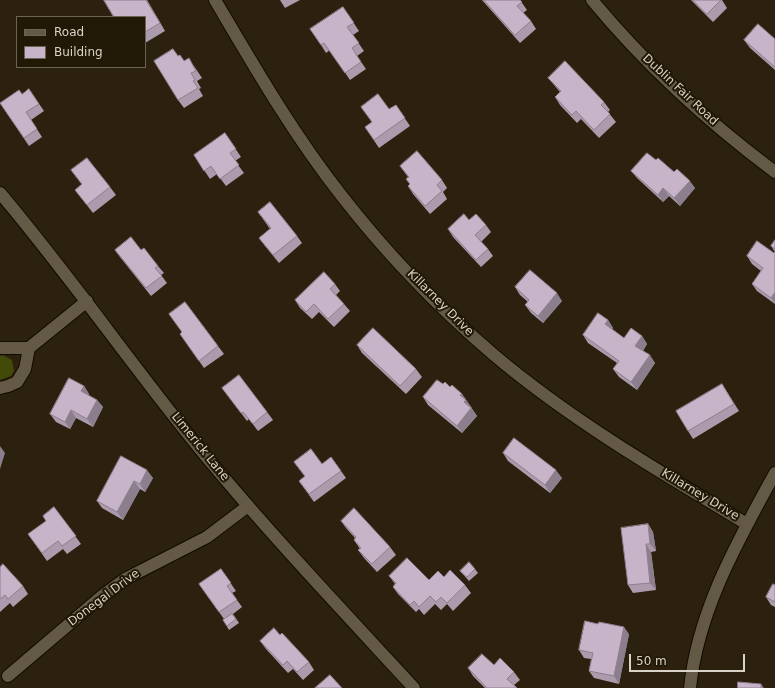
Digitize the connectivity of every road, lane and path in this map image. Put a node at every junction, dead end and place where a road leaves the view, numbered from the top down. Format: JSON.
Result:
{"nodes":[{"id":1,"x":215,"y":0,"type":"edge"},
{"id":2,"x":592,"y":0,"type":"edge"},
{"id":3,"x":775,"y":172,"type":"edge"},
{"id":4,"x":0,"y":194,"type":"edge"},
{"id":5,"x":87,"y":301,"type":"junction"},
{"id":6,"x":0,"y":348,"type":"edge"},
{"id":7,"x":29,"y":348,"type":"junction"},
{"id":8,"x":0,"y":388,"type":"edge"},
{"id":9,"x":775,"y":473,"type":"edge"},
{"id":10,"x":248,"y":506,"type":"junction"},
{"id":11,"x":747,"y":524,"type":"junction"},
{"id":12,"x":8,"y":676,"type":"dead end"},
{"id":13,"x":414,"y":688,"type":"edge"},
{"id":14,"x":690,"y":688,"type":"edge"}],
"edges":[{"from":1,"to":11,"type":"street","name":"Killarney Drive"},
{"from":2,"to":3,"type":"street","name":"Dublin Fair Road"},
{"from":4,"to":5,"type":"street","name":"Limerick Lane"},
{"from":5,"to":7,"type":"street"},
{"from":5,"to":10,"type":"street","name":"Limerick Lane"},
{"from":6,"to":7,"type":"street"},
{"from":7,"to":8,"type":"street"},
{"from":9,"to":11,"type":"street"},
{"from":10,"to":12,"type":"street","name":"Donegal Drive"},
{"from":10,"to":13,"type":"street","name":"Limerick Lane"},
{"from":11,"to":14,"type":"street"}]}
